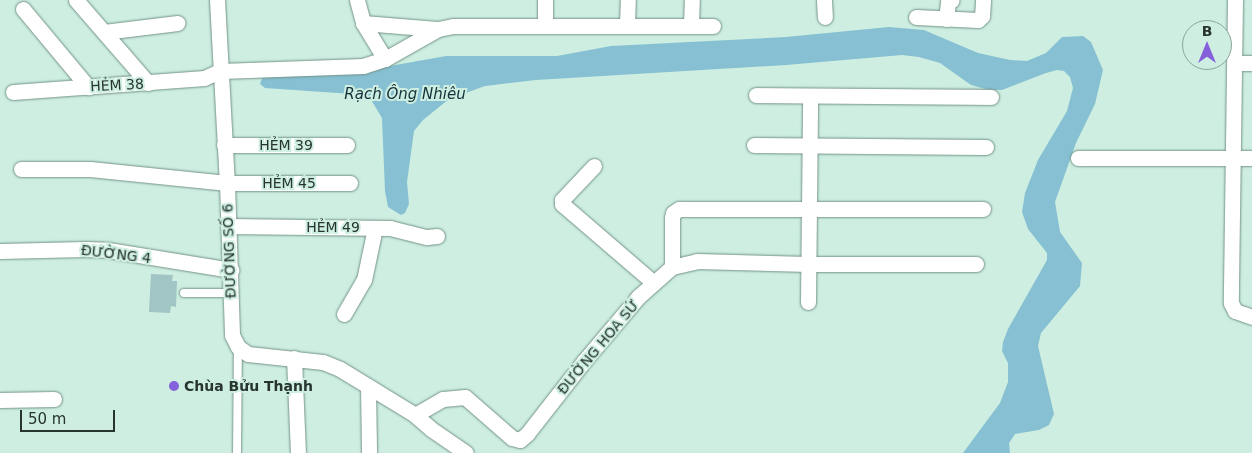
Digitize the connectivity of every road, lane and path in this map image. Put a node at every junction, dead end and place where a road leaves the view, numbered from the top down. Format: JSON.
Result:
{"nodes":[{"id":1,"x":76,"y":0,"type":"edge"},
{"id":2,"x":217,"y":0,"type":"edge"},
{"id":3,"x":357,"y":0,"type":"edge"},
{"id":4,"x":544,"y":0,"type":"edge"},
{"id":5,"x":628,"y":0,"type":"edge"},
{"id":6,"x":692,"y":0,"type":"edge"},
{"id":7,"x":824,"y":0,"type":"edge"},
{"id":8,"x":952,"y":0,"type":"edge"},
{"id":9,"x":983,"y":0,"type":"edge"},
{"id":10,"x":1235,"y":0,"type":"edge"},
{"id":11,"x":23,"y":9,"type":"dead end"},
{"id":12,"x":824,"y":17,"type":"dead end"},
{"id":13,"x":916,"y":17,"type":"dead end"},
{"id":14,"x":946,"y":19,"type":"junction"},
{"id":15,"x":177,"y":23,"type":"dead end"},
{"id":16,"x":363,"y":23,"type":"junction"},
{"id":17,"x":627,"y":24,"type":"junction"},
{"id":18,"x":692,"y":24,"type":"junction"},
{"id":19,"x":544,"y":26,"type":"junction"},
{"id":20,"x":713,"y":26,"type":"dead end"},
{"id":21,"x":438,"y":29,"type":"junction"},
{"id":22,"x":104,"y":32,"type":"junction"},
{"id":23,"x":385,"y":58,"type":"junction"},
{"id":24,"x":1236,"y":63,"type":"junction"},
{"id":25,"x":1252,"y":63,"type":"edge"},
{"id":26,"x":220,"y":71,"type":"junction"},
{"id":27,"x":148,"y":83,"type":"junction"},
{"id":28,"x":88,"y":86,"type":"junction"},
{"id":29,"x":12,"y":92,"type":"dead end"},
{"id":30,"x":756,"y":95,"type":"dead end"},
{"id":31,"x":810,"y":96,"type":"junction"},
{"id":32,"x":991,"y":97,"type":"dead end"},
{"id":33,"x":224,"y":145,"type":"junction"},
{"id":34,"x":347,"y":145,"type":"dead end"},
{"id":35,"x":754,"y":146,"type":"dead end"},
{"id":36,"x":810,"y":146,"type":"junction"},
{"id":37,"x":986,"y":146,"type":"dead end"},
{"id":38,"x":1078,"y":158,"type":"dead end"},
{"id":39,"x":1233,"y":158,"type":"junction"},
{"id":40,"x":1252,"y":158,"type":"edge"},
{"id":41,"x":594,"y":166,"type":"dead end"},
{"id":42,"x":21,"y":169,"type":"dead end"},
{"id":43,"x":227,"y":183,"type":"junction"},
{"id":44,"x":350,"y":183,"type":"dead end"},
{"id":45,"x":809,"y":208,"type":"junction"},
{"id":46,"x":983,"y":209,"type":"dead end"},
{"id":47,"x":228,"y":226,"type":"junction"},
{"id":48,"x":374,"y":228,"type":"junction"},
{"id":49,"x":436,"y":236,"type":"dead end"},
{"id":50,"x":0,"y":251,"type":"edge"},
{"id":51,"x":808,"y":264,"type":"junction"},
{"id":52,"x":976,"y":264,"type":"dead end"},
{"id":53,"x":672,"y":267,"type":"junction"},
{"id":54,"x":230,"y":270,"type":"junction"},
{"id":55,"x":654,"y":283,"type":"junction"},
{"id":56,"x":184,"y":293,"type":"dead end"},
{"id":57,"x":230,"y":293,"type":"junction"},
{"id":58,"x":808,"y":302,"type":"dead end"},
{"id":59,"x":344,"y":314,"type":"dead end"},
{"id":60,"x":1252,"y":317,"type":"edge"},
{"id":61,"x":238,"y":347,"type":"junction"},
{"id":62,"x":294,"y":358,"type":"junction"},
{"id":63,"x":368,"y":386,"type":"junction"},
{"id":64,"x":54,"y":399,"type":"dead end"},
{"id":65,"x":0,"y":400,"type":"edge"},
{"id":66,"x":415,"y":415,"type":"junction"},
{"id":67,"x":237,"y":453,"type":"edge"},
{"id":68,"x":298,"y":453,"type":"edge"},
{"id":69,"x":369,"y":453,"type":"edge"},
{"id":70,"x":466,"y":453,"type":"edge"}],
"edges":[{"from":1,"to":22,"type":"street"},
{"from":2,"to":26,"type":"street","name":"ĐƯỜNG SỐ 6"},
{"from":3,"to":16,"type":"street"},
{"from":4,"to":19,"type":"street"},
{"from":5,"to":17,"type":"street"},
{"from":6,"to":18,"type":"street"},
{"from":7,"to":12,"type":"street"},
{"from":8,"to":14,"type":"street"},
{"from":9,"to":14,"type":"street"},
{"from":10,"to":24,"type":"street"},
{"from":11,"to":28,"type":"street"},
{"from":13,"to":14,"type":"street"},
{"from":15,"to":22,"type":"street"},
{"from":16,"to":21,"type":"street"},
{"from":16,"to":23,"type":"street"},
{"from":17,"to":18,"type":"street"},
{"from":17,"to":19,"type":"street"},
{"from":18,"to":20,"type":"street"},
{"from":19,"to":21,"type":"street"},
{"from":21,"to":23,"type":"street","name":"HẺM 38"},
{"from":22,"to":27,"type":"street"},
{"from":23,"to":26,"type":"street","name":"HẺM 38"},
{"from":24,"to":25,"type":"street"},
{"from":24,"to":39,"type":"street"},
{"from":26,"to":27,"type":"street","name":"HẺM 38"},
{"from":26,"to":33,"type":"street","name":"ĐƯỜNG SỐ 6"},
{"from":27,"to":28,"type":"street","name":"HẺM 38"},
{"from":28,"to":29,"type":"street","name":"HẺM 38"},
{"from":30,"to":31,"type":"street"},
{"from":31,"to":32,"type":"street"},
{"from":31,"to":36,"type":"street"},
{"from":33,"to":34,"type":"street","name":"HẺM 39"},
{"from":33,"to":43,"type":"street","name":"ĐƯỜNG SỐ 6"},
{"from":35,"to":36,"type":"street"},
{"from":36,"to":37,"type":"street"},
{"from":36,"to":45,"type":"street"},
{"from":38,"to":39,"type":"street"},
{"from":39,"to":40,"type":"street"},
{"from":39,"to":60,"type":"street"},
{"from":41,"to":55,"type":"street"},
{"from":42,"to":43,"type":"street","name":"HẺM 45"},
{"from":43,"to":44,"type":"street","name":"HẺM 45"},
{"from":43,"to":47,"type":"street","name":"ĐƯỜNG SỐ 6"},
{"from":45,"to":46,"type":"street"},
{"from":45,"to":51,"type":"street"},
{"from":45,"to":53,"type":"street"},
{"from":47,"to":48,"type":"street","name":"HẺM 49"},
{"from":47,"to":54,"type":"street","name":"ĐƯỜNG SỐ 6"},
{"from":48,"to":49,"type":"street","name":"HẺM 49"},
{"from":48,"to":59,"type":"street"},
{"from":50,"to":54,"type":"street","name":"ĐƯỜNG 4"},
{"from":51,"to":52,"type":"street","name":"ĐƯỜNG HOA SỨ"},
{"from":51,"to":53,"type":"street","name":"ĐƯỜNG HOA SỨ"},
{"from":51,"to":58,"type":"street"},
{"from":53,"to":55,"type":"street","name":"ĐƯỜNG HOA SỨ"},
{"from":54,"to":57,"type":"street","name":"ĐƯỜNG SỐ 6"},
{"from":55,"to":66,"type":"street","name":"ĐƯỜNG HOA SỨ"},
{"from":56,"to":57,"type":"lane"},
{"from":57,"to":61,"type":"street","name":"ĐƯỜNG SỐ 6"},
{"from":61,"to":62,"type":"street"},
{"from":61,"to":67,"type":"lane"},
{"from":62,"to":63,"type":"street"},
{"from":62,"to":68,"type":"street"},
{"from":63,"to":66,"type":"street"},
{"from":63,"to":69,"type":"street"},
{"from":64,"to":65,"type":"street"},
{"from":66,"to":70,"type":"street"}]}
